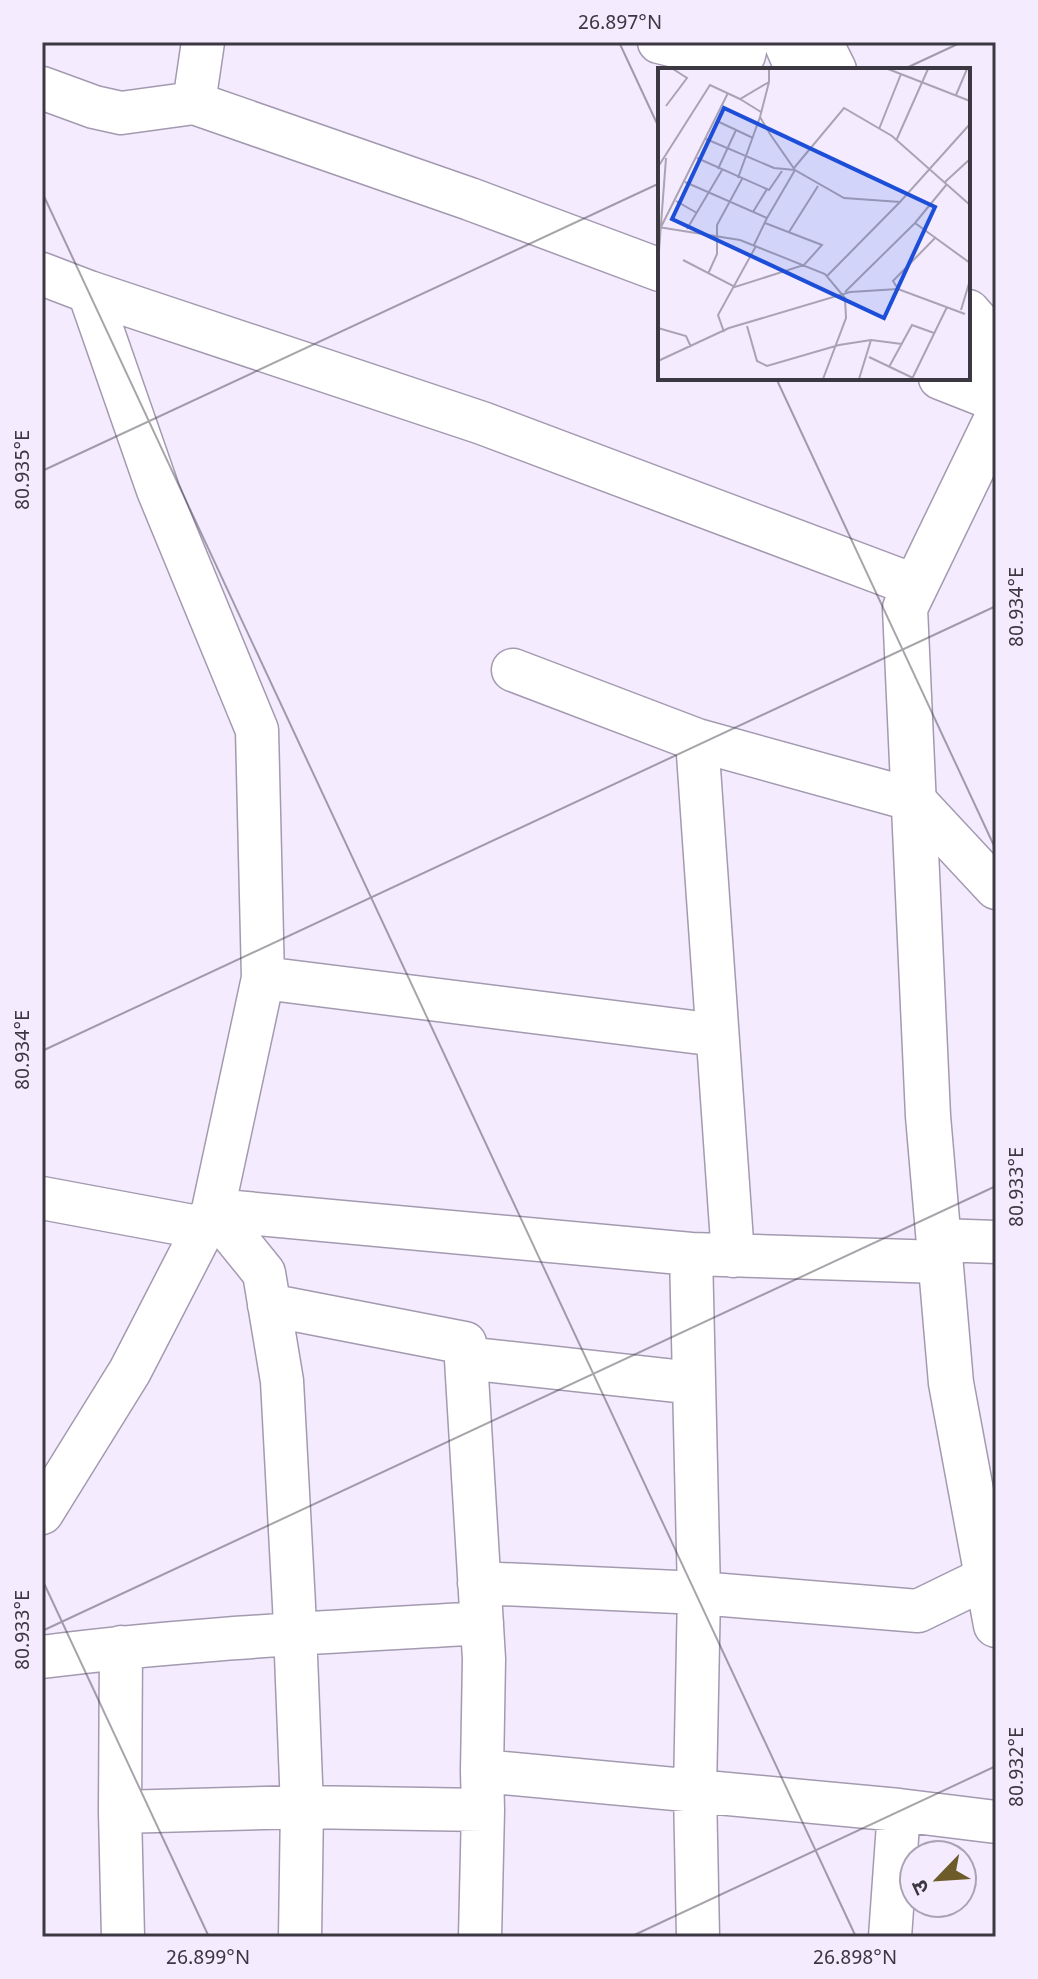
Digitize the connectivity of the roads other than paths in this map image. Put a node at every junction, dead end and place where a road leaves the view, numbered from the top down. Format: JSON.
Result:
{"nodes":[{"id":1,"x":203,"y":42,"type":"edge"},
{"id":2,"x":659,"y":42,"type":"edge"},
{"id":3,"x":747,"y":42,"type":"edge"},
{"id":4,"x":786,"y":42,"type":"edge"},
{"id":5,"x":820,"y":42,"type":"edge"},
{"id":6,"x":797,"y":68,"type":"edge"},
{"id":7,"x":833,"y":68,"type":"edge"},
{"id":8,"x":42,"y":88,"type":"edge"},
{"id":9,"x":194,"y":103,"type":"junction"},
{"id":10,"x":658,"y":269,"type":"edge"},
{"id":11,"x":42,"y":274,"type":"edge"},
{"id":12,"x":89,"y":292,"type":"junction"},
{"id":13,"x":970,"y":314,"type":"edge"},
{"id":14,"x":996,"y":344,"type":"edge"},
{"id":15,"x":970,"y":361,"type":"edge"},
{"id":16,"x":945,"y":380,"type":"edge"},
{"id":17,"x":996,"y":393,"type":"edge"},
{"id":18,"x":996,"y":400,"type":"edge"},
{"id":19,"x":996,"y":420,"type":"edge"},
{"id":20,"x":916,"y":586,"type":"junction"},
{"id":21,"x":513,"y":670,"type":"dead end"},
{"id":22,"x":697,"y":740,"type":"junction"},
{"id":23,"x":914,"y":800,"type":"junction"},
{"id":24,"x":996,"y":888,"type":"edge"},
{"id":25,"x":263,"y":978,"type":"junction"},
{"id":26,"x":717,"y":1035,"type":"junction"},
{"id":27,"x":42,"y":1198,"type":"edge"},
{"id":28,"x":208,"y":1219,"type":"junction"},
{"id":29,"x":996,"y":1242,"type":"edge"},
{"id":30,"x":940,"y":1251,"type":"junction"},
{"id":31,"x":691,"y":1254,"type":"junction"},
{"id":32,"x":733,"y":1256,"type":"junction"},
{"id":33,"x":269,"y":1305,"type":"junction"},
{"id":34,"x":466,"y":1358,"type":"junction"},
{"id":35,"x":694,"y":1383,"type":"junction"},
{"id":36,"x":42,"y":1513,"type":"edge"},
{"id":37,"x":992,"y":1575,"type":"edge"},
{"id":38,"x":699,"y":1593,"type":"junction"},
{"id":39,"x":480,"y":1603,"type":"junction"},
{"id":40,"x":996,"y":1625,"type":"edge"},
{"id":41,"x":295,"y":1634,"type":"junction"},
{"id":42,"x":121,"y":1647,"type":"junction"},
{"id":43,"x":42,"y":1657,"type":"edge"},
{"id":44,"x":482,"y":1791,"type":"junction"},
{"id":45,"x":695,"y":1791,"type":"junction"},
{"id":46,"x":302,"y":1807,"type":"junction"},
{"id":47,"x":899,"y":1810,"type":"junction"},
{"id":48,"x":120,"y":1812,"type":"junction"},
{"id":49,"x":996,"y":1822,"type":"edge"},
{"id":50,"x":123,"y":1937,"type":"edge"},
{"id":51,"x":300,"y":1937,"type":"edge"},
{"id":52,"x":480,"y":1937,"type":"edge"},
{"id":53,"x":698,"y":1937,"type":"edge"},
{"id":54,"x":890,"y":1937,"type":"edge"}],
"edges":[{"from":1,"to":9,"type":"street"},
{"from":2,"to":3,"type":"street"},
{"from":4,"to":6,"type":"street"},
{"from":5,"to":7,"type":"street"},
{"from":8,"to":9,"type":"street"},
{"from":9,"to":10,"type":"street"},
{"from":11,"to":12,"type":"street"},
{"from":12,"to":20,"type":"street"},
{"from":12,"to":25,"type":"street"},
{"from":13,"to":14,"type":"street"},
{"from":15,"to":17,"type":"street"},
{"from":16,"to":18,"type":"street"},
{"from":19,"to":20,"type":"street"},
{"from":20,"to":23,"type":"street"},
{"from":21,"to":22,"type":"street"},
{"from":22,"to":23,"type":"street"},
{"from":22,"to":26,"type":"street"},
{"from":23,"to":24,"type":"street"},
{"from":23,"to":30,"type":"street"},
{"from":25,"to":26,"type":"street"},
{"from":25,"to":28,"type":"street"},
{"from":26,"to":32,"type":"street"},
{"from":27,"to":28,"type":"street"},
{"from":28,"to":31,"type":"street"},
{"from":28,"to":33,"type":"street"},
{"from":28,"to":36,"type":"street"},
{"from":29,"to":30,"type":"street"},
{"from":30,"to":32,"type":"street"},
{"from":30,"to":37,"type":"street"},
{"from":31,"to":32,"type":"street"},
{"from":31,"to":35,"type":"street"},
{"from":33,"to":34,"type":"street"},
{"from":33,"to":41,"type":"street"},
{"from":34,"to":35,"type":"street"},
{"from":34,"to":39,"type":"street"},
{"from":35,"to":38,"type":"street"},
{"from":37,"to":38,"type":"street"},
{"from":37,"to":40,"type":"street"},
{"from":38,"to":39,"type":"street"},
{"from":38,"to":45,"type":"street"},
{"from":39,"to":41,"type":"street"},
{"from":39,"to":44,"type":"street"},
{"from":41,"to":42,"type":"street"},
{"from":41,"to":46,"type":"street"},
{"from":42,"to":43,"type":"street"},
{"from":42,"to":48,"type":"street"},
{"from":44,"to":45,"type":"street"},
{"from":44,"to":46,"type":"street"},
{"from":44,"to":52,"type":"street"},
{"from":45,"to":47,"type":"street"},
{"from":45,"to":53,"type":"street"},
{"from":46,"to":48,"type":"street"},
{"from":46,"to":51,"type":"street"},
{"from":47,"to":49,"type":"street"},
{"from":47,"to":54,"type":"street"},
{"from":48,"to":50,"type":"street"}]}
